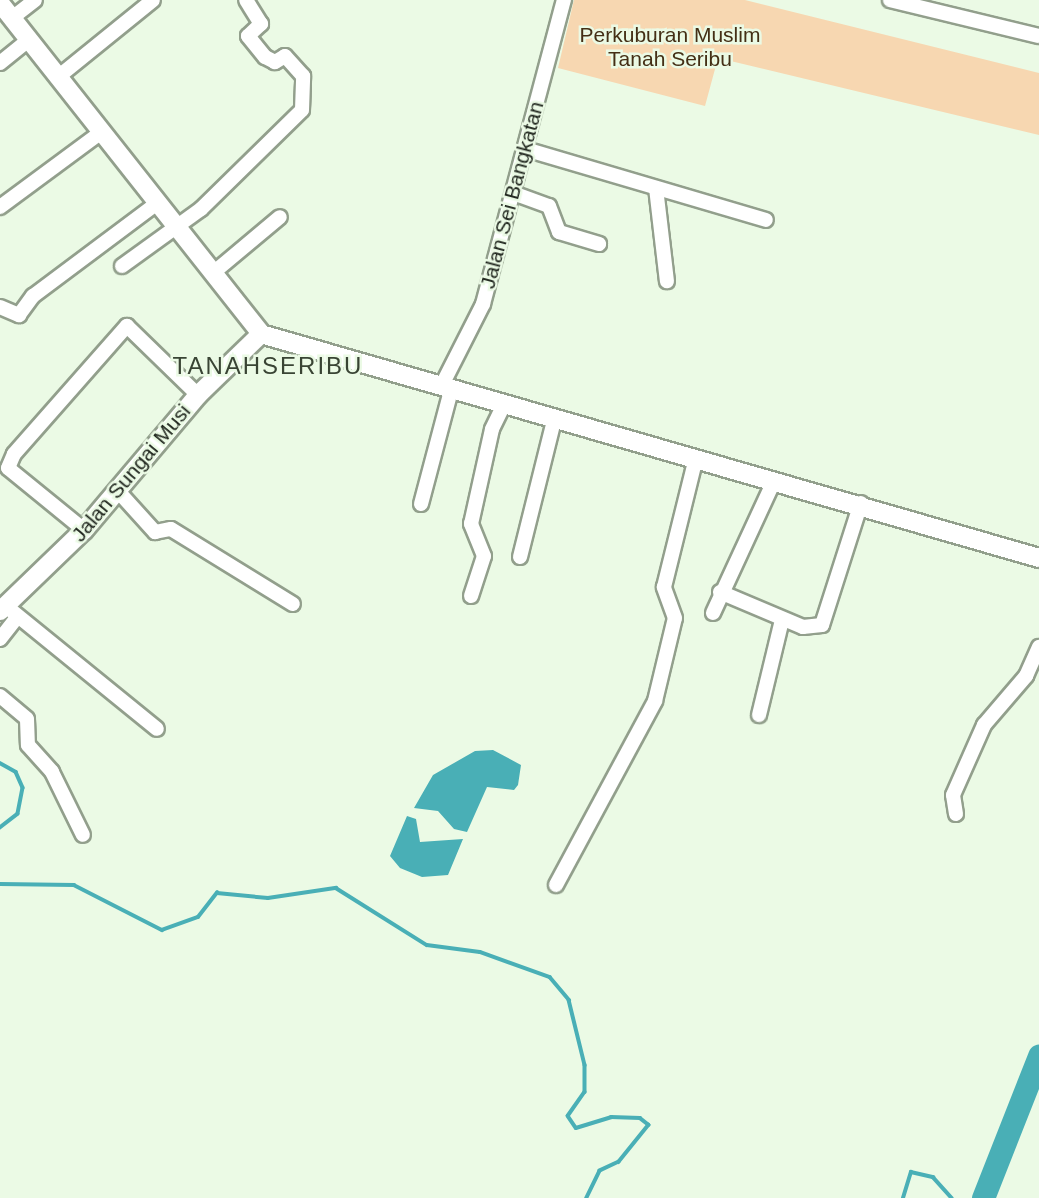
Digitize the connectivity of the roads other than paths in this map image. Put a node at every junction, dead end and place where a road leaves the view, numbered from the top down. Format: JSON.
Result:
{"nodes":[{"id":1,"x":35,"y":0,"type":"edge"},
{"id":2,"x":153,"y":0,"type":"edge"},
{"id":3,"x":246,"y":0,"type":"edge"},
{"id":4,"x":564,"y":0,"type":"edge"},
{"id":5,"x":890,"y":0,"type":"edge"},
{"id":6,"x":0,"y":4,"type":"edge"},
{"id":7,"x":12,"y":18,"type":"junction"},
{"id":8,"x":1039,"y":36,"type":"edge"},
{"id":9,"x":27,"y":41,"type":"junction"},
{"id":10,"x":0,"y":63,"type":"edge"},
{"id":11,"x":58,"y":77,"type":"junction"},
{"id":12,"x":100,"y":132,"type":"junction"},
{"id":13,"x":525,"y":149,"type":"junction"},
{"id":14,"x":656,"y":188,"type":"junction"},
{"id":15,"x":513,"y":193,"type":"junction"},
{"id":16,"x":156,"y":204,"type":"junction"},
{"id":17,"x":0,"y":208,"type":"edge"},
{"id":18,"x":280,"y":217,"type":"dead end"},
{"id":19,"x":766,"y":220,"type":"dead end"},
{"id":20,"x":176,"y":228,"type":"junction"},
{"id":21,"x":598,"y":244,"type":"dead end"},
{"id":22,"x":122,"y":266,"type":"dead end"},
{"id":23,"x":212,"y":273,"type":"junction"},
{"id":24,"x":667,"y":281,"type":"dead end"},
{"id":25,"x":0,"y":307,"type":"edge"},
{"id":26,"x":261,"y":334,"type":"junction"},
{"id":27,"x":447,"y":385,"type":"junction"},
{"id":28,"x":198,"y":395,"type":"junction"},
{"id":29,"x":504,"y":404,"type":"junction"},
{"id":30,"x":554,"y":421,"type":"junction"},
{"id":31,"x":696,"y":458,"type":"junction"},
{"id":32,"x":774,"y":481,"type":"junction"},
{"id":33,"x":117,"y":490,"type":"junction"},
{"id":34,"x":861,"y":503,"type":"junction"},
{"id":35,"x":421,"y":504,"type":"dead end"},
{"id":36,"x":84,"y":530,"type":"junction"},
{"id":37,"x":520,"y":557,"type":"dead end"},
{"id":38,"x":1039,"y":558,"type":"edge"},
{"id":39,"x":720,"y":592,"type":"junction"},
{"id":40,"x":471,"y":596,"type":"dead end"},
{"id":41,"x":293,"y":604,"type":"dead end"},
{"id":42,"x":8,"y":612,"type":"edge"},
{"id":43,"x":713,"y":613,"type":"dead end"},
{"id":44,"x":782,"y":620,"type":"junction"},
{"id":45,"x":0,"y":639,"type":"edge"},
{"id":46,"x":1039,"y":647,"type":"edge"},
{"id":47,"x":0,"y":696,"type":"edge"},
{"id":48,"x":759,"y":715,"type":"dead end"},
{"id":49,"x":157,"y":729,"type":"dead end"},
{"id":50,"x":956,"y":814,"type":"dead end"},
{"id":51,"x":83,"y":835,"type":"dead end"},
{"id":52,"x":556,"y":885,"type":"dead end"}],
"edges":[{"from":1,"to":7,"type":"street"},
{"from":2,"to":11,"type":"street"},
{"from":3,"to":20,"type":"street"},
{"from":4,"to":13,"type":"street","name":"Jalan Sei Bangkatan"},
{"from":5,"to":8,"type":"street"},
{"from":6,"to":7,"type":"main road"},
{"from":7,"to":9,"type":"main road"},
{"from":9,"to":10,"type":"street"},
{"from":9,"to":11,"type":"main road"},
{"from":11,"to":12,"type":"main road"},
{"from":12,"to":16,"type":"main road"},
{"from":12,"to":17,"type":"street"},
{"from":13,"to":14,"type":"street"},
{"from":13,"to":15,"type":"street","name":"Jalan Sei Bangkatan"},
{"from":14,"to":19,"type":"street"},
{"from":14,"to":24,"type":"street"},
{"from":15,"to":21,"type":"street"},
{"from":15,"to":27,"type":"street","name":"Jalan Sei Bangkatan"},
{"from":16,"to":20,"type":"main road"},
{"from":16,"to":25,"type":"street"},
{"from":18,"to":23,"type":"street"},
{"from":20,"to":22,"type":"street"},
{"from":20,"to":23,"type":"main road"},
{"from":23,"to":26,"type":"main road"},
{"from":26,"to":27,"type":"main road"},
{"from":26,"to":28,"type":"main road","name":"Jalan Sungai Musi"},
{"from":27,"to":29,"type":"main road"},
{"from":27,"to":35,"type":"street","name":"Jalan Sei Bangkatan"},
{"from":28,"to":33,"type":"main road","name":"Jalan Sungai Musi"},
{"from":28,"to":36,"type":"street"},
{"from":29,"to":30,"type":"main road"},
{"from":29,"to":40,"type":"street"},
{"from":30,"to":31,"type":"main road"},
{"from":30,"to":37,"type":"street"},
{"from":31,"to":32,"type":"main road"},
{"from":31,"to":52,"type":"street"},
{"from":32,"to":34,"type":"main road"},
{"from":32,"to":39,"type":"street"},
{"from":33,"to":36,"type":"main road","name":"Jalan Sungai Musi"},
{"from":33,"to":41,"type":"street"},
{"from":34,"to":38,"type":"main road"},
{"from":34,"to":44,"type":"street"},
{"from":36,"to":42,"type":"main road","name":"Jalan Sungai Musi"},
{"from":39,"to":43,"type":"street"},
{"from":39,"to":44,"type":"street"},
{"from":42,"to":45,"type":"street"},
{"from":42,"to":49,"type":"street"},
{"from":44,"to":48,"type":"street"},
{"from":46,"to":50,"type":"street"},
{"from":47,"to":51,"type":"street"}]}
